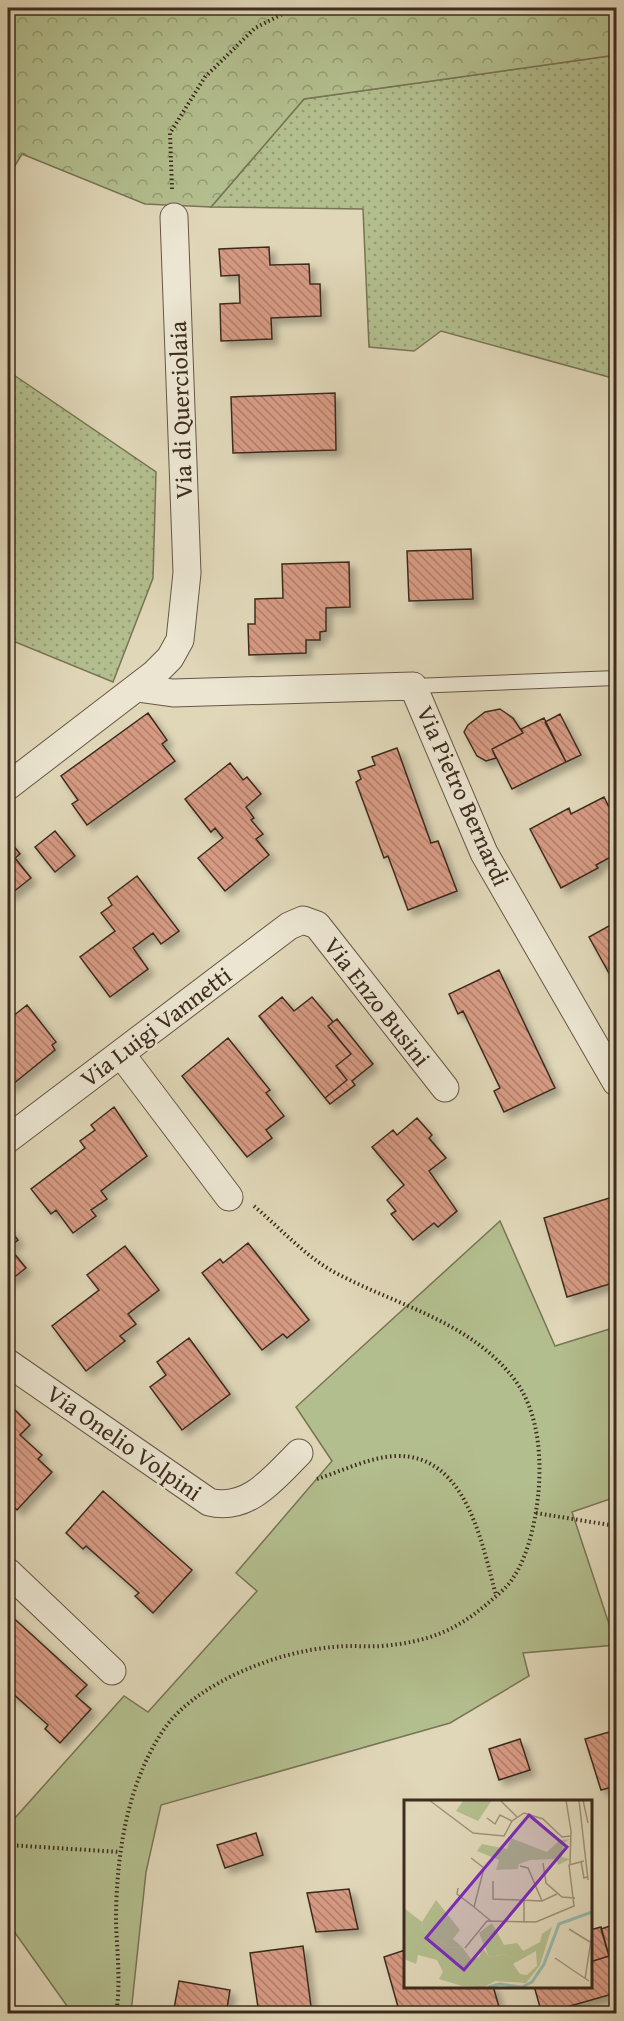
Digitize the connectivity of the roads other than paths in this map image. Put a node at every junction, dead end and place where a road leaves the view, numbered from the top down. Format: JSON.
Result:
{"nodes":[{"id":1,"x":174,"y":217,"type":"road end"},
{"id":2,"x":616,"y":678,"type":"edge"},
{"id":3,"x":414,"y":686,"type":"junction"},
{"id":4,"x":137,"y":688,"type":"junction"},
{"id":5,"x":8,"y":786,"type":"edge"},
{"id":6,"x":307,"y":920,"type":"joint"},
{"id":7,"x":121,"y":1054,"type":"junction"},
{"id":8,"x":616,"y":1082,"type":"edge"},
{"id":9,"x":445,"y":1088,"type":"dead end"},
{"id":10,"x":8,"y":1139,"type":"edge"},
{"id":11,"x":229,"y":1197,"type":"road end"},
{"id":12,"x":8,"y":1363,"type":"edge"},
{"id":13,"x":299,"y":1453,"type":"dead end"},
{"id":14,"x":8,"y":1572,"type":"edge"},
{"id":15,"x":112,"y":1671,"type":"dead end"}],
"edges":[{"from":1,"to":4,"type":"street","name":"Via di Querciolaia"},
{"from":2,"to":3,"type":"lane"},
{"from":3,"to":4,"type":"street","name":"Via Pietro Bernardi"},
{"from":3,"to":8,"type":"street","name":"Via Pietro Bernardi"},
{"from":4,"to":5,"type":"street","name":"Via di Querciolaia"},
{"from":6,"to":7,"type":"street","name":"Via Luigi Vannetti"},
{"from":6,"to":9,"type":"street","name":"Via Enzo Busini"},
{"from":7,"to":10,"type":"street","name":"Via Luigi Vannetti"},
{"from":7,"to":11,"type":"street"},
{"from":12,"to":13,"type":"street","name":"Via Onelio Volpini"},
{"from":14,"to":15,"type":"street"}]}
